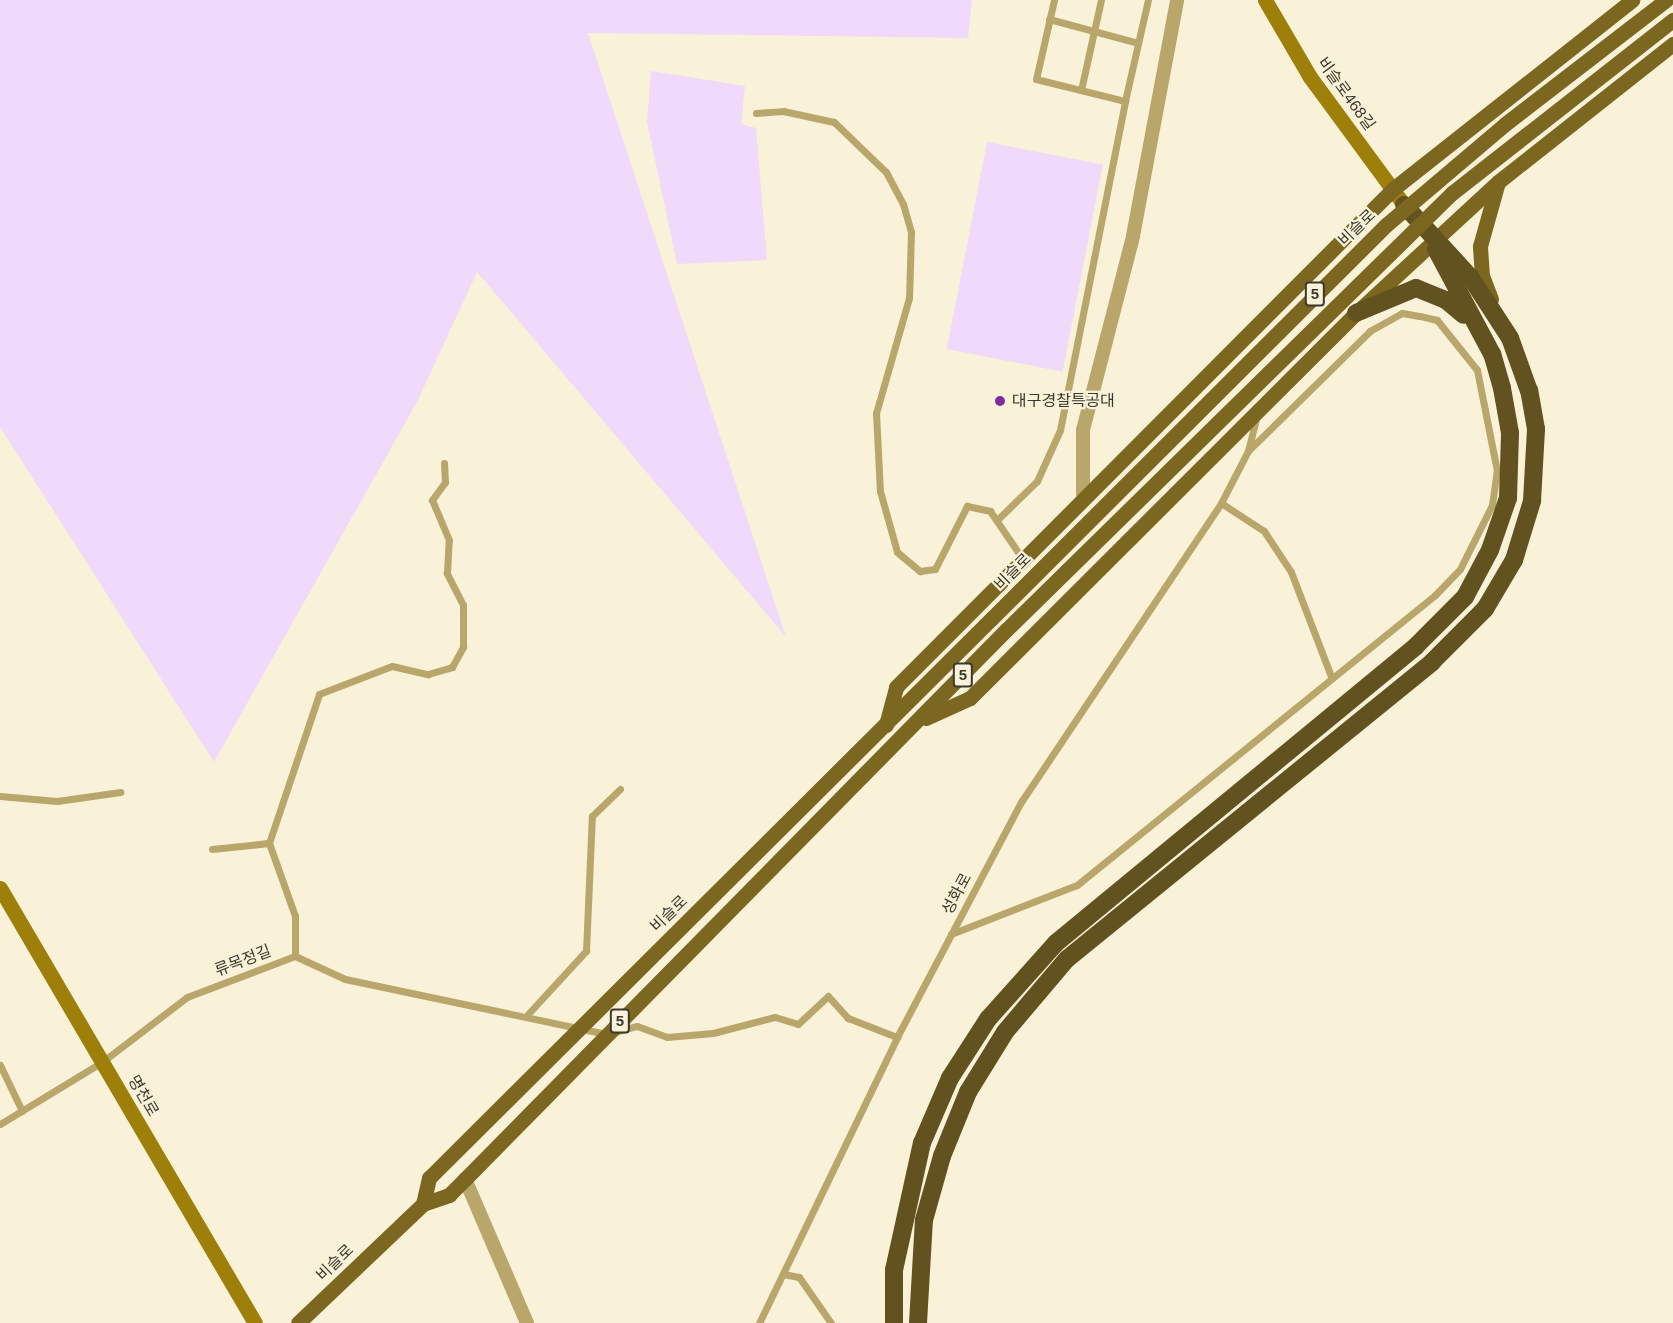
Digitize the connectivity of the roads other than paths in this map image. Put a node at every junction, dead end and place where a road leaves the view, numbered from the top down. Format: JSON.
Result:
{"nodes":[{"id":1,"x":1054,"y":0,"type":"edge"},
{"id":2,"x":1101,"y":0,"type":"edge"},
{"id":3,"x":1148,"y":0,"type":"edge"},
{"id":4,"x":1177,"y":0,"type":"edge"},
{"id":5,"x":1265,"y":0,"type":"edge"},
{"id":6,"x":1632,"y":0,"type":"edge"},
{"id":7,"x":1666,"y":0,"type":"edge"},
{"id":8,"x":1049,"y":19,"type":"junction"},
{"id":9,"x":1673,"y":20,"type":"edge"},
{"id":10,"x":1094,"y":32,"type":"junction"},
{"id":11,"x":1138,"y":44,"type":"junction"},
{"id":12,"x":1673,"y":44,"type":"edge"},
{"id":13,"x":1081,"y":90,"type":"junction"},
{"id":14,"x":1125,"y":101,"type":"junction"},
{"id":15,"x":756,"y":113,"type":"dead end"},
{"id":16,"x":1498,"y":182,"type":"junction"},
{"id":17,"x":1394,"y":189,"type":"junction"},
{"id":18,"x":1404,"y":205,"type":"joint"},
{"id":19,"x":1431,"y":240,"type":"junction"},
{"id":20,"x":1356,"y":313,"type":"junction"},
{"id":21,"x":1469,"y":318,"type":"junction"},
{"id":22,"x":1503,"y":329,"type":"junction"},
{"id":23,"x":1258,"y":409,"type":"junction"},
{"id":24,"x":1248,"y":451,"type":"junction"},
{"id":25,"x":444,"y":463,"type":"dead end"},
{"id":26,"x":1083,"y":494,"type":"junction"},
{"id":27,"x":1221,"y":503,"type":"junction"},
{"id":28,"x":997,"y":520,"type":"junction"},
{"id":29,"x":1022,"y":558,"type":"junction"},
{"id":30,"x":1331,"y":676,"type":"junction"},
{"id":31,"x":920,"y":721,"type":"junction"},
{"id":32,"x":886,"y":725,"type":"junction"},
{"id":33,"x":620,"y":789,"type":"dead end"},
{"id":34,"x":120,"y":792,"type":"dead end"},
{"id":35,"x":0,"y":796,"type":"edge"},
{"id":36,"x":269,"y":843,"type":"junction"},
{"id":37,"x":212,"y":849,"type":"dead end"},
{"id":38,"x":0,"y":888,"type":"edge"},
{"id":39,"x":951,"y":934,"type":"junction"},
{"id":40,"x":295,"y":956,"type":"junction"},
{"id":41,"x":528,"y":1014,"type":"junction"},
{"id":42,"x":578,"y":1027,"type":"junction"},
{"id":43,"x":607,"y":1034,"type":"junction"},
{"id":44,"x":897,"y":1037,"type":"junction"},
{"id":45,"x":102,"y":1062,"type":"junction"},
{"id":46,"x":0,"y":1065,"type":"edge"},
{"id":47,"x":22,"y":1111,"type":"junction"},
{"id":48,"x":0,"y":1124,"type":"edge"},
{"id":49,"x":465,"y":1179,"type":"junction"},
{"id":50,"x":423,"y":1204,"type":"junction"},
{"id":51,"x":783,"y":1274,"type":"junction"},
{"id":52,"x":255,"y":1323,"type":"edge"},
{"id":53,"x":298,"y":1323,"type":"edge"},
{"id":54,"x":527,"y":1323,"type":"edge"},
{"id":55,"x":759,"y":1323,"type":"edge"},
{"id":56,"x":831,"y":1323,"type":"edge"},
{"id":57,"x":894,"y":1323,"type":"edge"},
{"id":58,"x":918,"y":1323,"type":"edge"}],
"edges":[{"from":1,"to":8,"type":"lane"},
{"from":2,"to":10,"type":"lane"},
{"from":3,"to":11,"type":"lane"},
{"from":4,"to":26,"type":"street"},
{"from":5,"to":17,"type":"street","name":"비슬로468길"},
{"from":6,"to":17,"type":"main road"},
{"from":7,"to":32,"type":"main road","name":"비슬로","number":"5","bridge":true},
{"from":8,"to":10,"type":"lane"},
{"from":8,"to":13,"type":"lane"},
{"from":9,"to":31,"type":"main road","name":"비슬로","number":"5","bridge":true},
{"from":10,"to":11,"type":"lane"},
{"from":10,"to":13,"type":"lane"},
{"from":11,"to":14,"type":"lane"},
{"from":12,"to":16,"type":"main road"},
{"from":13,"to":14,"type":"lane"},
{"from":14,"to":28,"type":"lane"},
{"from":15,"to":28,"type":"lane"},
{"from":16,"to":19,"type":"main road"},
{"from":16,"to":22,"type":"main road"},
{"from":17,"to":18,"type":"street","name":"비슬로468길"},
{"from":17,"to":26,"type":"main road"},
{"from":18,"to":19,"type":"highway"},
{"from":19,"to":20,"type":"main road"},
{"from":19,"to":21,"type":"highway"},
{"from":19,"to":22,"type":"highway"},
{"from":20,"to":21,"type":"highway"},
{"from":20,"to":23,"type":"main road"},
{"from":21,"to":57,"type":"highway"},
{"from":22,"to":58,"type":"highway"},
{"from":23,"to":24,"type":"lane"},
{"from":23,"to":31,"type":"main road"},
{"from":24,"to":27,"type":"lane","name":"성화로"},
{"from":24,"to":30,"type":"lane"},
{"from":25,"to":36,"type":"lane"},
{"from":26,"to":29,"type":"main road"},
{"from":27,"to":30,"type":"lane"},
{"from":27,"to":39,"type":"lane","name":"성화로"},
{"from":28,"to":29,"type":"lane"},
{"from":29,"to":32,"type":"main road"},
{"from":30,"to":39,"type":"lane"},
{"from":31,"to":43,"type":"main road","name":"비슬로","number":"5"},
{"from":32,"to":42,"type":"main road","name":"비슬로","number":"5"},
{"from":33,"to":41,"type":"lane"},
{"from":34,"to":35,"type":"lane"},
{"from":36,"to":37,"type":"lane"},
{"from":36,"to":40,"type":"lane"},
{"from":38,"to":45,"type":"street","name":"명천로"},
{"from":39,"to":44,"type":"lane","name":"성화로"},
{"from":40,"to":41,"type":"lane","name":"류목정길"},
{"from":40,"to":45,"type":"lane","name":"류목정길"},
{"from":41,"to":42,"type":"lane","name":"류목정길"},
{"from":42,"to":43,"type":"lane","name":"류목정길"},
{"from":42,"to":50,"type":"main road","name":"비슬로","number":"5"},
{"from":43,"to":44,"type":"lane"},
{"from":43,"to":49,"type":"main road","name":"비슬로","number":"5"},
{"from":44,"to":51,"type":"lane","name":"성화로"},
{"from":45,"to":47,"type":"lane","name":"류목정길"},
{"from":45,"to":52,"type":"street","name":"명천로"},
{"from":46,"to":47,"type":"lane"},
{"from":47,"to":48,"type":"lane","name":"류목정길"},
{"from":49,"to":50,"type":"main road","name":"비슬로","number":"5"},
{"from":49,"to":54,"type":"street"},
{"from":50,"to":53,"type":"main road","name":"비슬로","number":"5"},
{"from":51,"to":55,"type":"lane","name":"성화로"},
{"from":51,"to":56,"type":"lane"}]}
